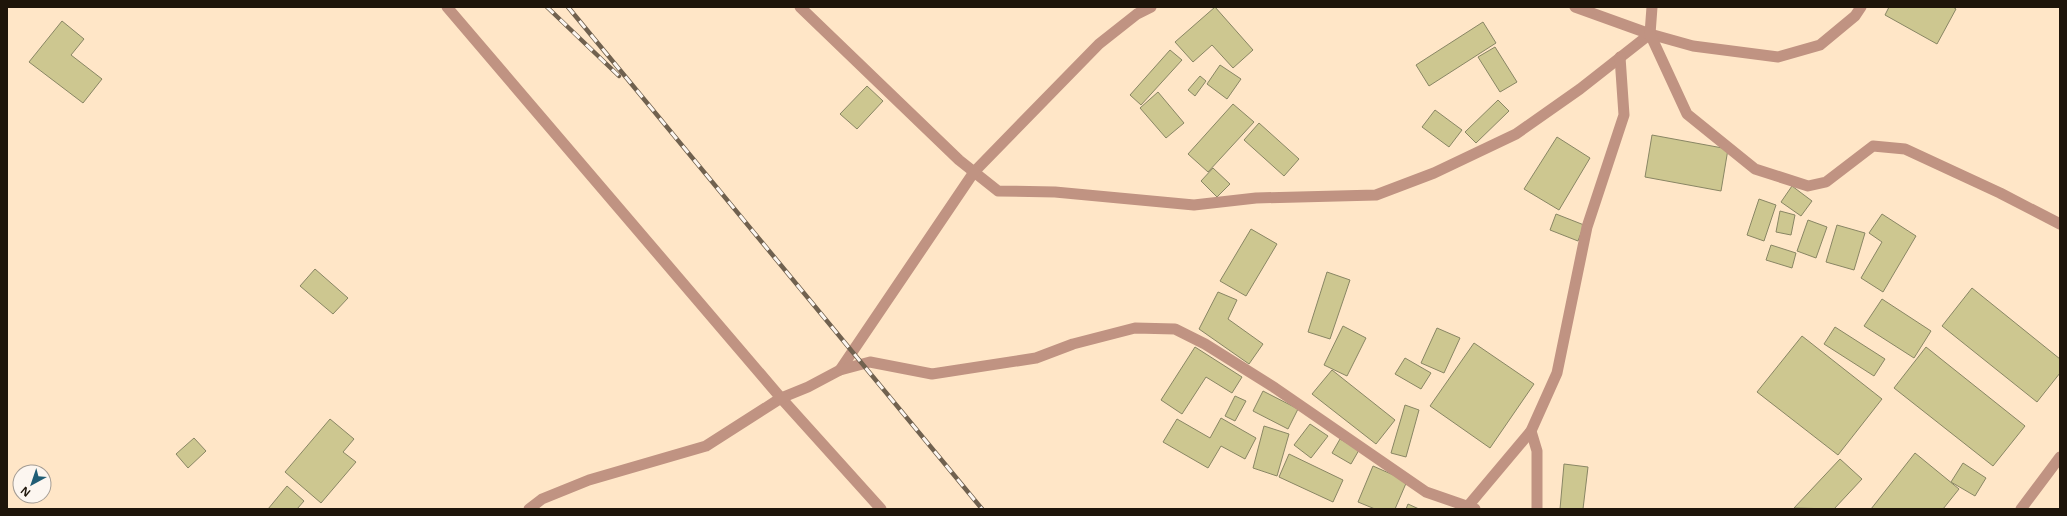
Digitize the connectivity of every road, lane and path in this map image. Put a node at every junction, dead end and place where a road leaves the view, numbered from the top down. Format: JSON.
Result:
{"nodes":[{"id":1,"x":447,"y":7,"type":"edge"},
{"id":2,"x":800,"y":7,"type":"edge"},
{"id":3,"x":1152,"y":7,"type":"edge"},
{"id":4,"x":1575,"y":7,"type":"edge"},
{"id":5,"x":1652,"y":7,"type":"edge"},
{"id":6,"x":1861,"y":7,"type":"edge"},
{"id":7,"x":1650,"y":34,"type":"junction"},
{"id":8,"x":1620,"y":57,"type":"junction"},
{"id":9,"x":974,"y":172,"type":"junction"},
{"id":10,"x":2060,"y":224,"type":"edge"},
{"id":11,"x":840,"y":370,"type":"junction"},
{"id":12,"x":781,"y":398,"type":"junction"},
{"id":13,"x":1531,"y":431,"type":"junction"},
{"id":14,"x":2060,"y":457,"type":"edge"},
{"id":15,"x":1472,"y":507,"type":"edge"},
{"id":16,"x":528,"y":509,"type":"edge"},
{"id":17,"x":881,"y":509,"type":"edge"},
{"id":18,"x":1537,"y":509,"type":"edge"},
{"id":19,"x":2021,"y":509,"type":"edge"}],
"edges":[{"from":1,"to":12,"type":"street"},
{"from":2,"to":9,"type":"street"},
{"from":3,"to":9,"type":"street"},
{"from":4,"to":7,"type":"street"},
{"from":5,"to":7,"type":"street"},
{"from":6,"to":7,"type":"street"},
{"from":7,"to":8,"type":"street"},
{"from":7,"to":10,"type":"street"},
{"from":8,"to":9,"type":"street"},
{"from":8,"to":13,"type":"street"},
{"from":9,"to":11,"type":"street"},
{"from":11,"to":12,"type":"street"},
{"from":11,"to":15,"type":"street"},
{"from":12,"to":16,"type":"street"},
{"from":12,"to":17,"type":"street"},
{"from":13,"to":15,"type":"street"},
{"from":13,"to":18,"type":"street"},
{"from":14,"to":19,"type":"street"}]}
